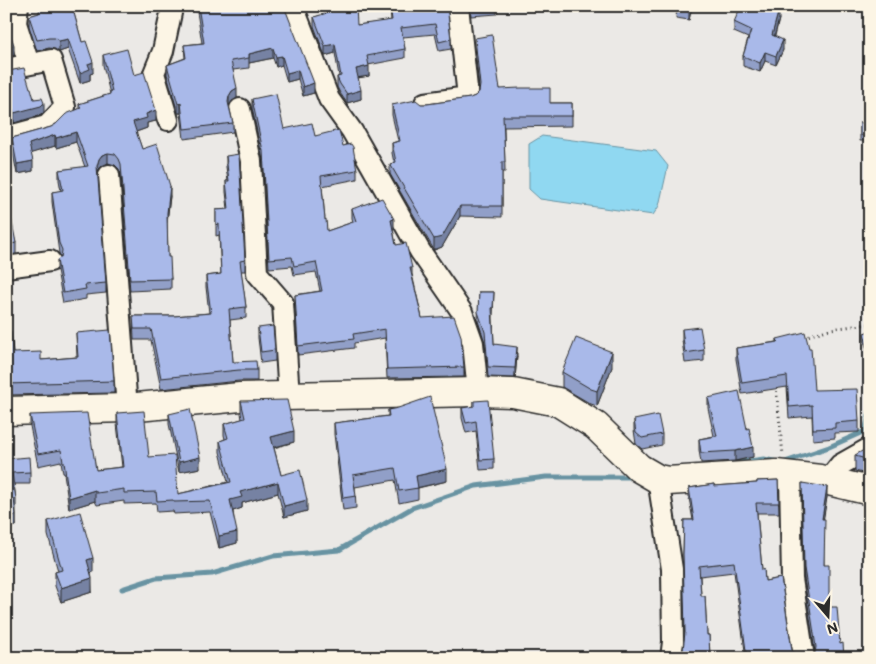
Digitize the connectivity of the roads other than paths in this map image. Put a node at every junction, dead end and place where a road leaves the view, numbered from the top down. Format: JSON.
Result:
{"nodes":[{"id":1,"x":172,"y":6,"type":"edge"},
{"id":2,"x":293,"y":6,"type":"edge"},
{"id":3,"x":458,"y":6,"type":"edge"},
{"id":4,"x":14,"y":17,"type":"edge"},
{"id":5,"x":28,"y":64,"type":"junction"},
{"id":6,"x":6,"y":69,"type":"edge"},
{"id":7,"x":426,"y":103,"type":"edge"},
{"id":8,"x":240,"y":109,"type":"dead end"},
{"id":9,"x":168,"y":120,"type":"dead end"},
{"id":10,"x":6,"y":137,"type":"edge"},
{"id":11,"x":109,"y":175,"type":"dead end"},
{"id":12,"x":50,"y":261,"type":"dead end"},
{"id":13,"x":6,"y":266,"type":"edge"},
{"id":14,"x":478,"y":392,"type":"junction"},
{"id":15,"x":289,"y":396,"type":"junction"},
{"id":16,"x":127,"y":408,"type":"junction"},
{"id":17,"x":6,"y":411,"type":"edge"},
{"id":18,"x":870,"y":448,"type":"edge"},
{"id":19,"x":786,"y":466,"type":"junction"},
{"id":20,"x":658,"y":479,"type":"junction"},
{"id":21,"x":827,"y":481,"type":"junction"},
{"id":22,"x":870,"y":491,"type":"edge"},
{"id":23,"x":671,"y":658,"type":"edge"},
{"id":24,"x":804,"y":658,"type":"edge"}],
"edges":[{"from":1,"to":9,"type":"street"},
{"from":2,"to":14,"type":"street"},
{"from":3,"to":7,"type":"street"},
{"from":4,"to":5,"type":"street"},
{"from":5,"to":6,"type":"street"},
{"from":5,"to":10,"type":"street"},
{"from":8,"to":15,"type":"street"},
{"from":11,"to":16,"type":"street"},
{"from":12,"to":13,"type":"street"},
{"from":14,"to":15,"type":"street"},
{"from":14,"to":20,"type":"street"},
{"from":15,"to":16,"type":"street"},
{"from":16,"to":17,"type":"street"},
{"from":18,"to":21,"type":"street"},
{"from":19,"to":20,"type":"street"},
{"from":19,"to":21,"type":"street"},
{"from":19,"to":24,"type":"street"},
{"from":20,"to":23,"type":"street"},
{"from":21,"to":22,"type":"street"}]}
